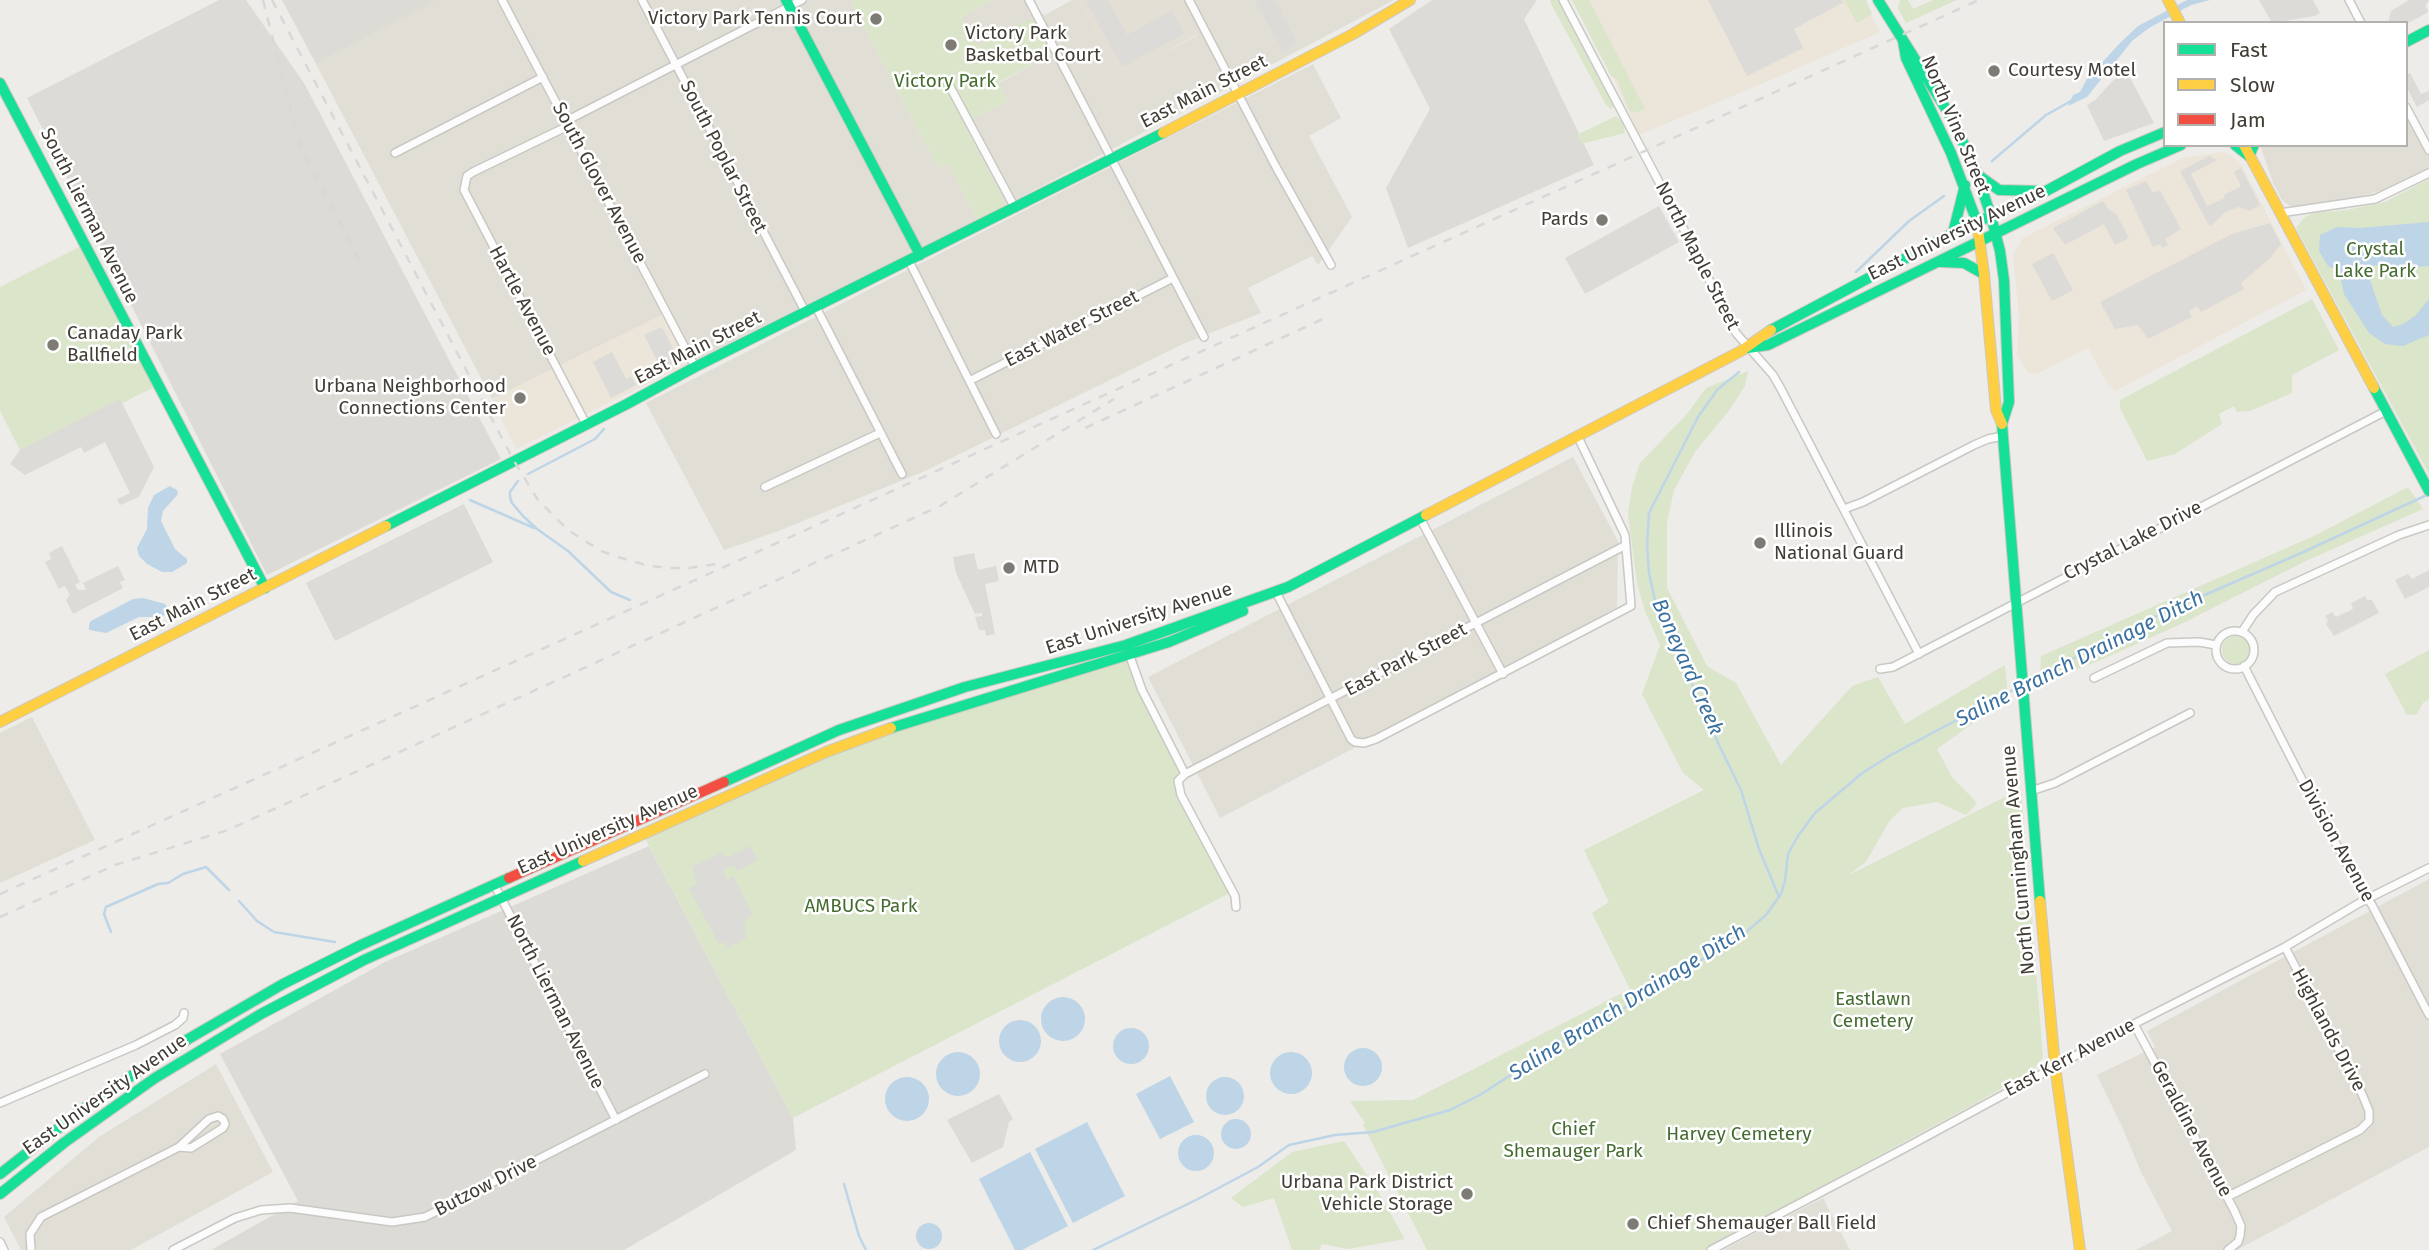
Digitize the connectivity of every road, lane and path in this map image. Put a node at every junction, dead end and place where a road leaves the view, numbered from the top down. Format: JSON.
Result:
{"nodes":[{"id":1,"x":502,"y":0,"type":"edge"},
{"id":2,"x":642,"y":0,"type":"edge"},
{"id":3,"x":802,"y":0,"type":"edge"},
{"id":4,"x":1029,"y":0,"type":"edge"},
{"id":5,"x":1189,"y":0,"type":"edge"},
{"id":6,"x":1410,"y":0,"type":"edge"},
{"id":7,"x":1563,"y":0,"type":"edge"},
{"id":8,"x":1878,"y":0,"type":"edge"},
{"id":9,"x":2168,"y":0,"type":"edge"},
{"id":10,"x":2349,"y":0,"type":"edge"},
{"id":11,"x":788,"y":3,"type":"edge"},
{"id":12,"x":2178,"y":19,"type":"edge"},
{"id":13,"x":2360,"y":21,"type":"edge"},
{"id":14,"x":2429,"y":30,"type":"edge"},
{"id":15,"x":1903,"y":41,"type":"junction"},
{"id":16,"x":2408,"y":41,"type":"edge"},
{"id":17,"x":675,"y":64,"type":"junction"},
{"id":18,"x":543,"y":77,"type":"junction"},
{"id":19,"x":0,"y":83,"type":"edge"},
{"id":20,"x":948,"y":83,"type":"dead end"},
{"id":21,"x":1238,"y":94,"type":"junction"},
{"id":22,"x":2408,"y":111,"type":"edge"},
{"id":23,"x":567,"y":123,"type":"junction"},
{"id":24,"x":2163,"y":133,"type":"edge"},
{"id":25,"x":2176,"y":147,"type":"edge"},
{"id":26,"x":2251,"y":150,"type":"edge"},
{"id":27,"x":2429,"y":150,"type":"edge"},
{"id":28,"x":396,"y":153,"type":"dead end"},
{"id":29,"x":1112,"y":160,"type":"junction"},
{"id":30,"x":2429,"y":173,"type":"edge"},
{"id":31,"x":1978,"y":175,"type":"junction"},
{"id":32,"x":1965,"y":185,"type":"junction"},
{"id":33,"x":2046,"y":191,"type":"junction"},
{"id":34,"x":1015,"y":208,"type":"junction"},
{"id":35,"x":2280,"y":213,"type":"junction"},
{"id":36,"x":1991,"y":216,"type":"junction"},
{"id":37,"x":1977,"y":222,"type":"junction"},
{"id":38,"x":1953,"y":233,"type":"junction"},
{"id":39,"x":1997,"y":234,"type":"junction"},
{"id":40,"x":1980,"y":241,"type":"junction"},
{"id":41,"x":920,"y":255,"type":"junction"},
{"id":42,"x":909,"y":261,"type":"junction"},
{"id":43,"x":1938,"y":261,"type":"junction"},
{"id":44,"x":1331,"y":265,"type":"dead end"},
{"id":45,"x":1984,"y":274,"type":"junction"},
{"id":46,"x":1173,"y":278,"type":"junction"},
{"id":47,"x":816,"y":307,"type":"junction"},
{"id":48,"x":806,"y":313,"type":"junction"},
{"id":49,"x":1204,"y":337,"type":"dead end"},
{"id":50,"x":1748,"y":348,"type":"junction"},
{"id":51,"x":695,"y":367,"type":"junction"},
{"id":52,"x":971,"y":380,"type":"junction"},
{"id":53,"x":2386,"y":411,"type":"junction"},
{"id":54,"x":586,"y":424,"type":"junction"},
{"id":55,"x":2002,"y":424,"type":"junction"},
{"id":56,"x":880,"y":433,"type":"junction"},
{"id":57,"x":996,"y":434,"type":"dead end"},
{"id":58,"x":2003,"y":436,"type":"junction"},
{"id":59,"x":1578,"y":437,"type":"junction"},
{"id":60,"x":902,"y":474,"type":"dead end"},
{"id":61,"x":765,"y":487,"type":"dead end"},
{"id":62,"x":2429,"y":491,"type":"edge"},
{"id":63,"x":1844,"y":509,"type":"junction"},
{"id":64,"x":1420,"y":518,"type":"junction"},
{"id":65,"x":2429,"y":525,"type":"edge"},
{"id":66,"x":1626,"y":545,"type":"junction"},
{"id":67,"x":265,"y":588,"type":"junction"},
{"id":68,"x":1276,"y":592,"type":"junction"},
{"id":69,"x":2017,"y":603,"type":"junction"},
{"id":70,"x":1477,"y":623,"type":"junction"},
{"id":71,"x":2242,"y":632,"type":"junction"},
{"id":72,"x":2216,"y":645,"type":"junction"},
{"id":73,"x":1128,"y":650,"type":"junction"},
{"id":74,"x":1919,"y":653,"type":"junction"},
{"id":75,"x":2244,"y":666,"type":"junction"},
{"id":76,"x":1880,"y":669,"type":"dead end"},
{"id":77,"x":1503,"y":674,"type":"junction"},
{"id":78,"x":2094,"y":678,"type":"dead end"},
{"id":79,"x":1331,"y":699,"type":"junction"},
{"id":80,"x":2190,"y":713,"type":"dead end"},
{"id":81,"x":0,"y":723,"type":"edge"},
{"id":82,"x":1185,"y":774,"type":"junction"},
{"id":83,"x":2031,"y":791,"type":"junction"},
{"id":84,"x":2429,"y":867,"type":"edge"},
{"id":85,"x":494,"y":884,"type":"junction"},
{"id":86,"x":501,"y":898,"type":"junction"},
{"id":87,"x":2368,"y":899,"type":"junction"},
{"id":88,"x":1236,"y":907,"type":"dead end"},
{"id":89,"x":2285,"y":947,"type":"junction"},
{"id":90,"x":184,"y":1013,"type":"dead end"},
{"id":91,"x":2429,"y":1015,"type":"edge"},
{"id":92,"x":2134,"y":1024,"type":"junction"},
{"id":93,"x":2055,"y":1066,"type":"junction"},
{"id":94,"x":705,"y":1074,"type":"dead end"},
{"id":95,"x":0,"y":1103,"type":"edge"},
{"id":96,"x":616,"y":1120,"type":"junction"},
{"id":97,"x":179,"y":1147,"type":"junction"},
{"id":98,"x":0,"y":1174,"type":"edge"},
{"id":99,"x":1,"y":1193,"type":"edge"},
{"id":100,"x":2227,"y":1197,"type":"junction"},
{"id":101,"x":0,"y":1203,"type":"edge"},
{"id":102,"x":0,"y":1242,"type":"edge"},
{"id":103,"x":4,"y":1250,"type":"edge"},
{"id":104,"x":32,"y":1250,"type":"edge"},
{"id":105,"x":173,"y":1250,"type":"edge"},
{"id":106,"x":1711,"y":1250,"type":"edge"},
{"id":107,"x":2081,"y":1250,"type":"edge"},
{"id":108,"x":2228,"y":1250,"type":"edge"}],
"edges":[{"from":1,"to":18,"type":"street","name":"South Glover Avenue"},
{"from":2,"to":17,"type":"street","name":"South Poplar Street"},
{"from":3,"to":11,"type":"street"},
{"from":4,"to":29,"type":"street"},
{"from":5,"to":21,"type":"street"},
{"from":6,"to":21,"type":"main road","name":"East Main Street"},
{"from":7,"to":50,"type":"street","name":"North Maple Street"},
{"from":8,"to":15,"type":"main road","name":"North Vine Street"},
{"from":9,"to":12,"type":"main road"},
{"from":10,"to":13,"type":"street"},
{"from":11,"to":17,"type":"street"},
{"from":11,"to":41,"type":"main road"},
{"from":14,"to":16,"type":"main road"},
{"from":15,"to":31,"type":"main road","name":"North Vine Street"},
{"from":15,"to":32,"type":"main road","name":"North Vine Street"},
{"from":17,"to":23,"type":"street"},
{"from":17,"to":48,"type":"street","name":"South Poplar Street"},
{"from":18,"to":23,"type":"street","name":"South Glover Avenue"},
{"from":18,"to":28,"type":"street"},
{"from":19,"to":67,"type":"main road","name":"South Lierman Avenue"},
{"from":20,"to":34,"type":"street"},
{"from":21,"to":29,"type":"main road","name":"East Main Street"},
{"from":21,"to":44,"type":"street"},
{"from":22,"to":27,"type":"street"},
{"from":23,"to":51,"type":"street","name":"South Glover Avenue"},
{"from":23,"to":54,"type":"street","name":"Hartle Avenue"},
{"from":24,"to":33,"type":"main road","name":"East University Avenue"},
{"from":25,"to":39,"type":"main road","name":"East University Avenue"},
{"from":26,"to":35,"type":"main road"},
{"from":29,"to":34,"type":"main road","name":"East Main Street"},
{"from":29,"to":46,"type":"street"},
{"from":30,"to":35,"type":"street"},
{"from":31,"to":33,"type":"main road"},
{"from":31,"to":36,"type":"main road","name":"North Vine Street"},
{"from":32,"to":37,"type":"main road","name":"North Vine Street"},
{"from":32,"to":38,"type":"main road"},
{"from":33,"to":36,"type":"main road","name":"East University Avenue"},
{"from":34,"to":41,"type":"main road","name":"East Main Street"},
{"from":35,"to":53,"type":"main road"},
{"from":36,"to":37,"type":"main road","name":"East University Avenue"},
{"from":36,"to":39,"type":"main road","name":"North Cunningham Avenue"},
{"from":37,"to":38,"type":"main road","name":"East University Avenue"},
{"from":37,"to":40,"type":"main road","name":"North Cunningham Avenue"},
{"from":38,"to":50,"type":"main road","name":"East University Avenue"},
{"from":39,"to":40,"type":"main road","name":"East University Avenue"},
{"from":39,"to":55,"type":"main road","name":"North Cunningham Avenue"},
{"from":40,"to":43,"type":"main road","name":"East University Avenue"},
{"from":40,"to":45,"type":"main road","name":"North Cunningham Avenue"},
{"from":41,"to":42,"type":"main road","name":"East Main Street"},
{"from":42,"to":47,"type":"main road","name":"East Main Street"},
{"from":42,"to":52,"type":"street"},
{"from":43,"to":45,"type":"main road"},
{"from":43,"to":50,"type":"main road","name":"East University Avenue"},
{"from":45,"to":55,"type":"main road","name":"North Cunningham Avenue"},
{"from":46,"to":49,"type":"street"},
{"from":46,"to":52,"type":"street","name":"East Water Street"},
{"from":47,"to":48,"type":"main road","name":"East Main Street"},
{"from":47,"to":56,"type":"street"},
{"from":48,"to":51,"type":"main road","name":"East Main Street"},
{"from":50,"to":59,"type":"main road","name":"East University Avenue"},
{"from":50,"to":63,"type":"street","name":"North Maple Street"},
{"from":51,"to":54,"type":"main road","name":"East Main Street"},
{"from":52,"to":57,"type":"street"},
{"from":53,"to":62,"type":"main road"},
{"from":53,"to":69,"type":"street","name":"Crystal Lake Drive"},
{"from":54,"to":67,"type":"main road","name":"East Main Street"},
{"from":55,"to":58,"type":"main road","name":"North Cunningham Avenue"},
{"from":56,"to":60,"type":"street"},
{"from":56,"to":61,"type":"street"},
{"from":58,"to":63,"type":"street"},
{"from":58,"to":69,"type":"main road","name":"North Cunningham Avenue"},
{"from":59,"to":64,"type":"main road","name":"East University Avenue"},
{"from":59,"to":66,"type":"street"},
{"from":63,"to":74,"type":"street","name":"North Maple Street"},
{"from":64,"to":68,"type":"main road","name":"East University Avenue"},
{"from":64,"to":70,"type":"street"},
{"from":65,"to":71,"type":"street"},
{"from":66,"to":70,"type":"street","name":"East Park Street"},
{"from":66,"to":77,"type":"street"},
{"from":67,"to":81,"type":"main road","name":"East Main Street"},
{"from":68,"to":73,"type":"main road","name":"East University Avenue"},
{"from":68,"to":79,"type":"street"},
{"from":69,"to":74,"type":"street","name":"Crystal Lake Drive"},
{"from":69,"to":83,"type":"main road","name":"North Cunningham Avenue"},
{"from":70,"to":77,"type":"street"},
{"from":70,"to":79,"type":"street","name":"East Park Street"},
{"from":71,"to":72,"type":"street"},
{"from":71,"to":75,"type":"street"},
{"from":72,"to":75,"type":"street"},
{"from":72,"to":78,"type":"street"},
{"from":73,"to":82,"type":"street"},
{"from":73,"to":85,"type":"main road","name":"East University Avenue"},
{"from":73,"to":86,"type":"main road","name":"East University Avenue"},
{"from":74,"to":76,"type":"street","name":"Crystal Lake Drive"},
{"from":75,"to":87,"type":"street","name":"Division Avenue"},
{"from":77,"to":79,"type":"street"},
{"from":79,"to":82,"type":"street","name":"East Park Street"},
{"from":80,"to":83,"type":"street"},
{"from":82,"to":88,"type":"street"},
{"from":83,"to":93,"type":"main road","name":"North Cunningham Avenue"},
{"from":84,"to":87,"type":"street","name":"East Kerr Avenue"},
{"from":85,"to":86,"type":"street","name":"North Lierman Avenue"},
{"from":85,"to":98,"type":"main road","name":"East University Avenue"},
{"from":86,"to":96,"type":"street","name":"North Lierman Avenue"},
{"from":86,"to":99,"type":"main road","name":"East University Avenue"},
{"from":87,"to":89,"type":"street","name":"East Kerr Avenue"},
{"from":87,"to":91,"type":"street","name":"Division Avenue"},
{"from":89,"to":92,"type":"street","name":"East Kerr Avenue"},
{"from":89,"to":100,"type":"street","name":"Highlands Drive"},
{"from":90,"to":95,"type":"street"},
{"from":92,"to":93,"type":"street","name":"East Kerr Avenue"},
{"from":92,"to":100,"type":"street","name":"Geraldine Avenue"},
{"from":93,"to":106,"type":"street","name":"East Kerr Avenue"},
{"from":93,"to":107,"type":"main road","name":"North Cunningham Avenue"},
{"from":94,"to":96,"type":"street","name":"Butzow Drive"},
{"from":96,"to":105,"type":"street","name":"Butzow Drive"},
{"from":97,"to":97,"type":"street"},
{"from":97,"to":104,"type":"street"},
{"from":99,"to":101,"type":"street"},
{"from":100,"to":108,"type":"street","name":"Geraldine Avenue"},
{"from":102,"to":103,"type":"street"}]}
